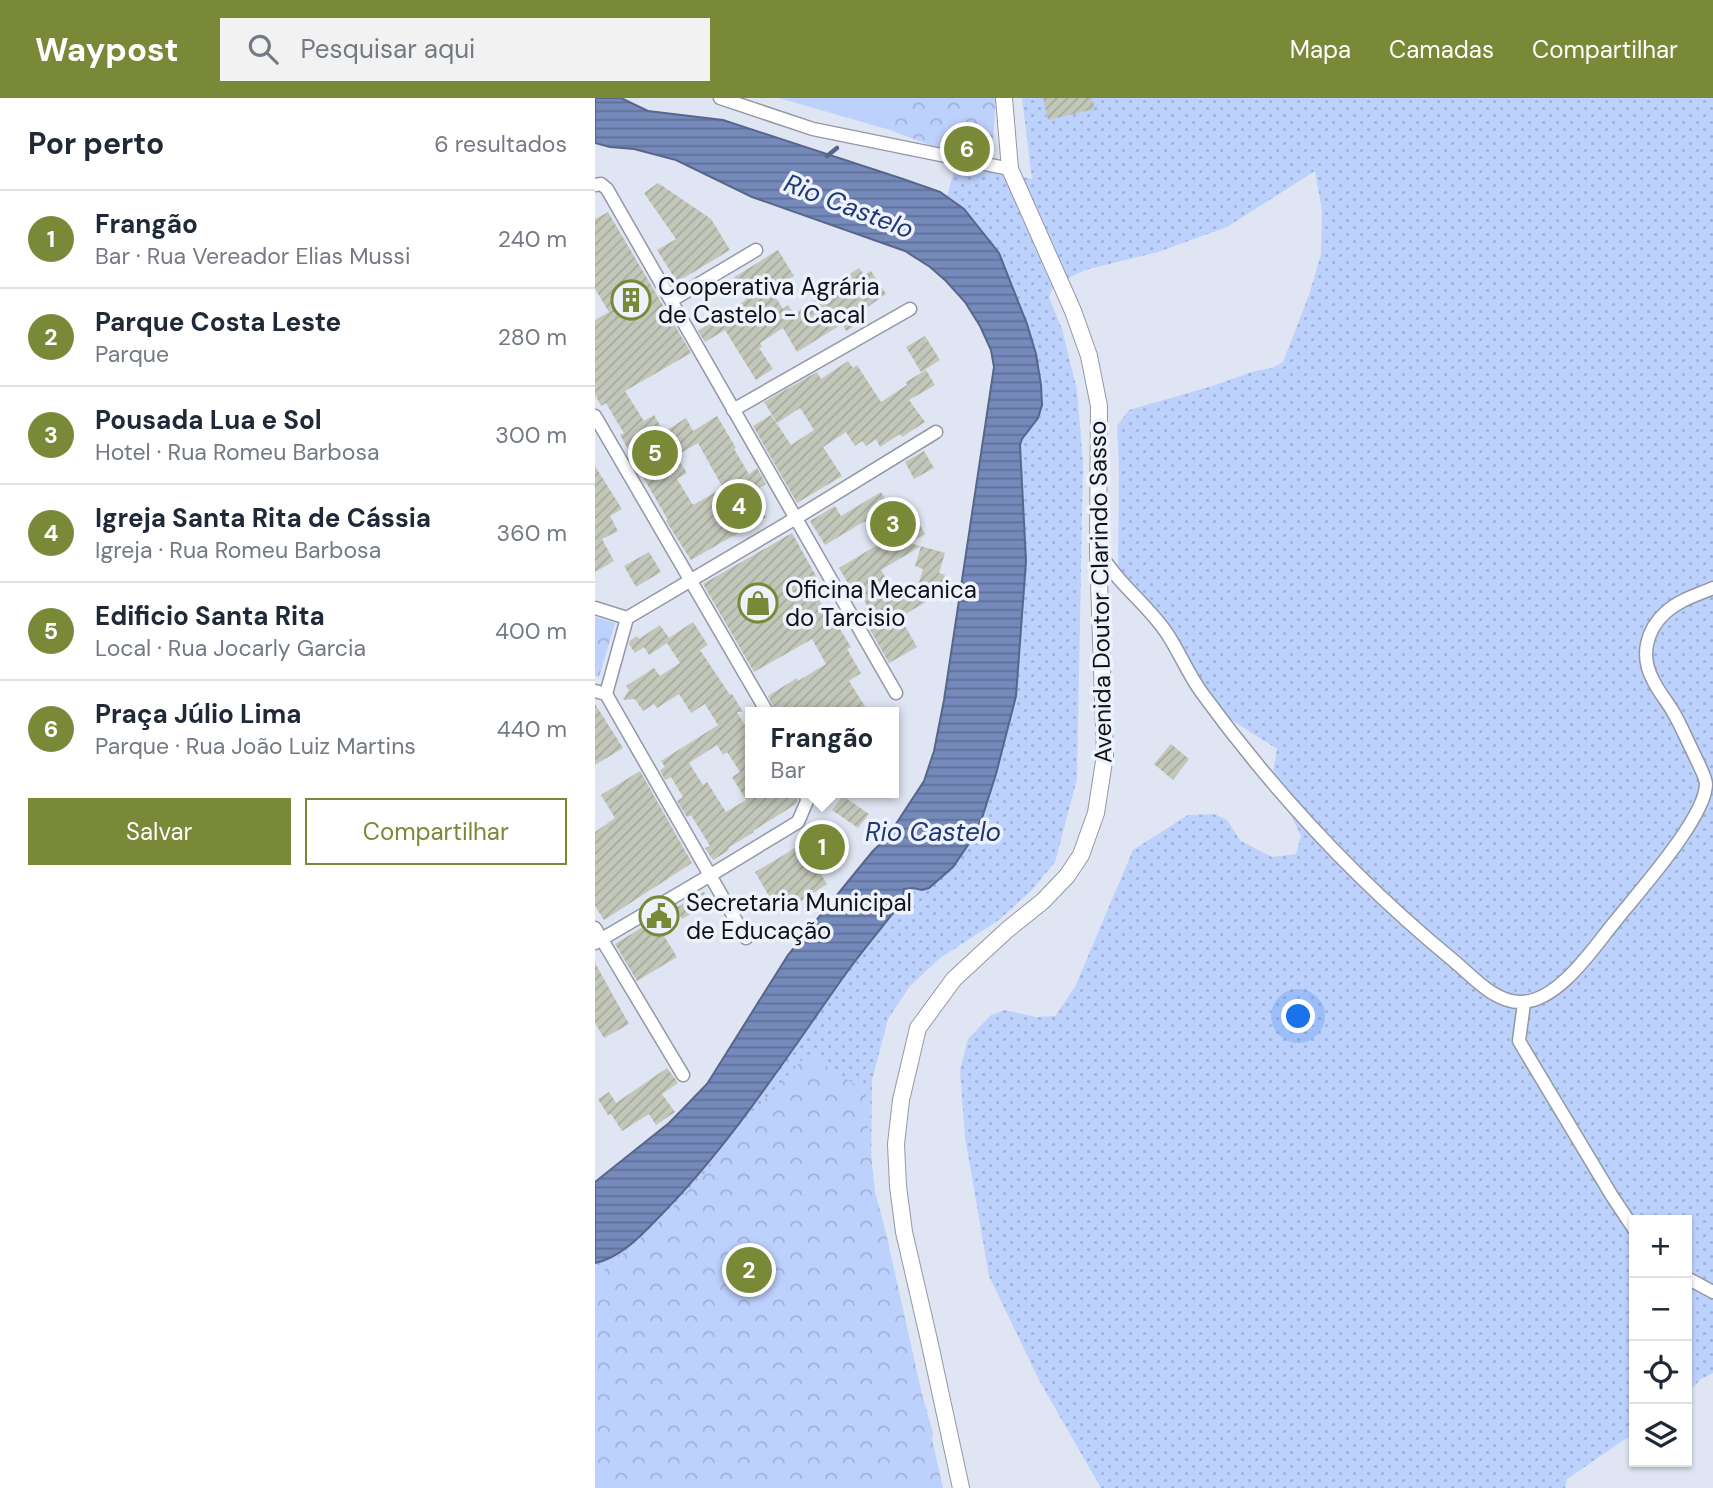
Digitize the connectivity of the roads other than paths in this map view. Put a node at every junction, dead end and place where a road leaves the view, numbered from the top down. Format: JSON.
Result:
{"nodes":[{"id":1,"x":720,"y":98,"type":"edge"},
{"id":2,"x":1004,"y":98,"type":"edge"},
{"id":3,"x":1010,"y":169,"type":"junction"},
{"id":4,"x":601,"y":187,"type":"edge"},
{"id":5,"x":756,"y":250,"type":"dead end"},
{"id":6,"x":673,"y":300,"type":"junction"},
{"id":7,"x":910,"y":309,"type":"dead end"},
{"id":8,"x":733,"y":410,"type":"junction"},
{"id":9,"x":595,"y":416,"type":"edge"},
{"id":10,"x":936,"y":432,"type":"dead end"},
{"id":11,"x":796,"y":518,"type":"junction"},
{"id":12,"x":1098,"y":552,"type":"junction"},
{"id":13,"x":691,"y":580,"type":"junction"},
{"id":14,"x":1713,"y":588,"type":"edge"},
{"id":15,"x":595,"y":608,"type":"edge"},
{"id":16,"x":627,"y":618,"type":"junction"},
{"id":17,"x":600,"y":692,"type":"edge"},
{"id":18,"x":896,"y":693,"type":"dead end"},
{"id":19,"x":764,"y":707,"type":"edge"},
{"id":20,"x":806,"y":798,"type":"edge"},
{"id":21,"x":709,"y":876,"type":"junction"},
{"id":22,"x":597,"y":937,"type":"edge"},
{"id":23,"x":746,"y":938,"type":"dead end"},
{"id":24,"x":1524,"y":1003,"type":"junction"},
{"id":25,"x":683,"y":1075,"type":"dead end"},
{"id":26,"x":1629,"y":1222,"type":"edge"},
{"id":27,"x":1692,"y":1281,"type":"edge"},
{"id":28,"x":1713,"y":1292,"type":"edge"},
{"id":29,"x":961,"y":1488,"type":"edge"}],
"edges":[{"from":1,"to":3,"type":"street"},
{"from":2,"to":3,"type":"main road","name":"Avenida Doutor Clarindo Sasso"},
{"from":3,"to":12,"type":"main road","name":"Avenida Doutor Clarindo Sasso"},
{"from":4,"to":6,"type":"street"},
{"from":5,"to":6,"type":"street"},
{"from":6,"to":8,"type":"street"},
{"from":7,"to":8,"type":"street"},
{"from":8,"to":11,"type":"street"},
{"from":9,"to":13,"type":"street"},
{"from":10,"to":11,"type":"street"},
{"from":11,"to":13,"type":"street"},
{"from":11,"to":18,"type":"street"},
{"from":12,"to":24,"type":"street"},
{"from":12,"to":29,"type":"main road","name":"Avenida Doutor Clarindo Sasso"},
{"from":13,"to":16,"type":"street"},
{"from":13,"to":19,"type":"street"},
{"from":14,"to":24,"type":"street"},
{"from":15,"to":16,"type":"street"},
{"from":16,"to":17,"type":"street"},
{"from":17,"to":21,"type":"street"},
{"from":20,"to":21,"type":"street"},
{"from":21,"to":22,"type":"street"},
{"from":21,"to":23,"type":"street"},
{"from":22,"to":25,"type":"street"},
{"from":24,"to":26,"type":"street"},
{"from":27,"to":28,"type":"street"}]}
